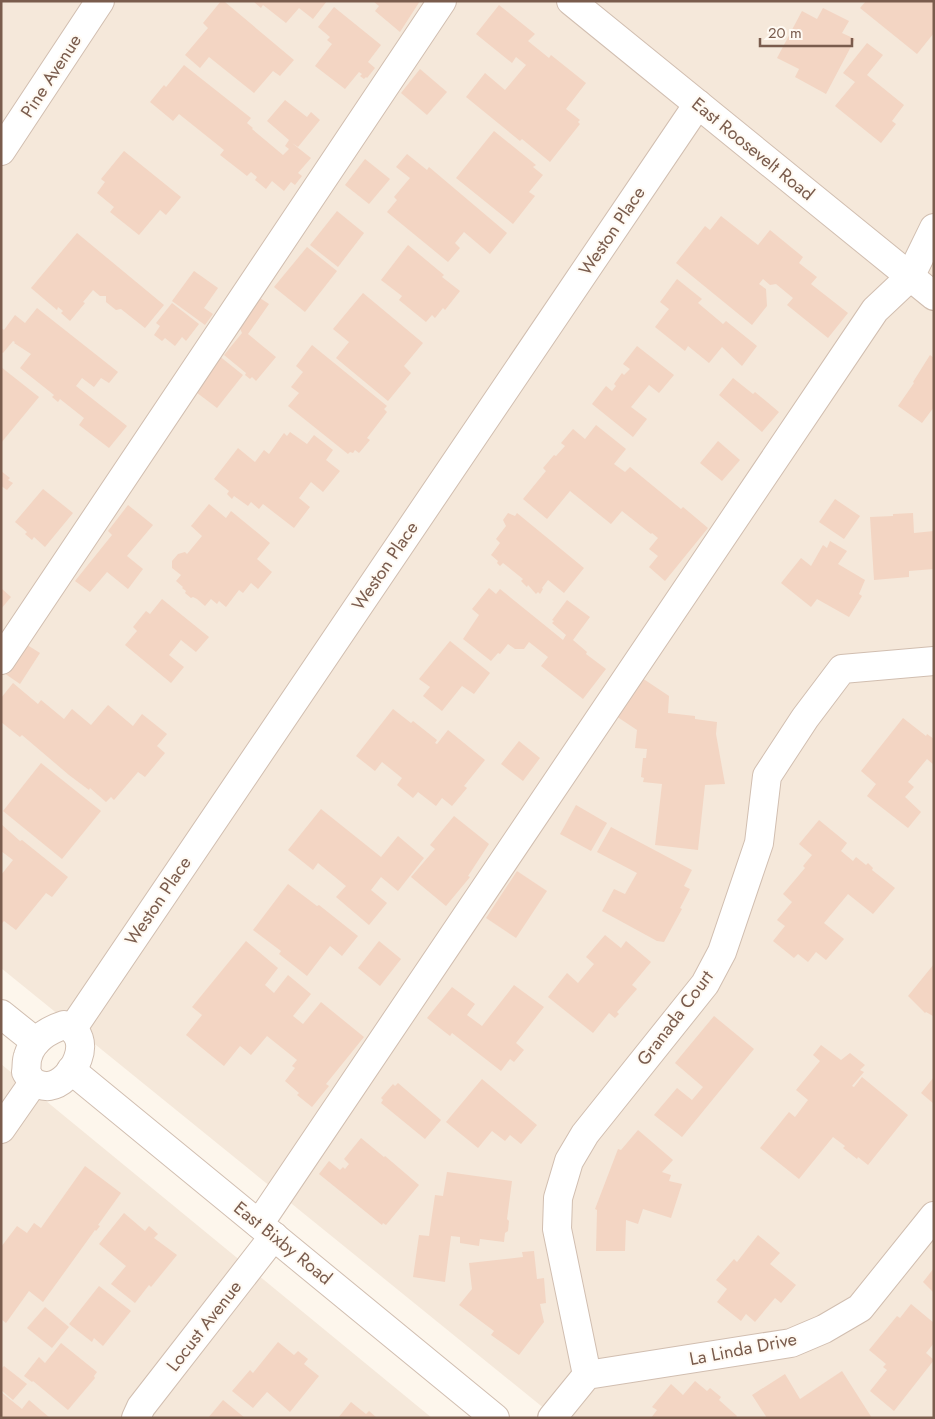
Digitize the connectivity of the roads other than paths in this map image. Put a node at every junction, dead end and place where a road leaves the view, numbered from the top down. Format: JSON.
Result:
{"nodes":[{"id":1,"x":100,"y":1,"type":"edge"},
{"id":2,"x":442,"y":1,"type":"edge"},
{"id":3,"x":571,"y":1,"type":"edge"},
{"id":4,"x":698,"y":104,"type":"junction"},
{"id":5,"x":1,"y":151,"type":"edge"},
{"id":6,"x":934,"y":228,"type":"edge"},
{"id":7,"x":910,"y":277,"type":"junction"},
{"id":8,"x":934,"y":296,"type":"edge"},
{"id":9,"x":1,"y":660,"type":"edge"},
{"id":10,"x":934,"y":661,"type":"edge"},
{"id":11,"x":1,"y":1014,"type":"edge"},
{"id":12,"x":73,"y":1028,"type":"junction"},
{"id":13,"x":36,"y":1042,"type":"junction"},
{"id":14,"x":71,"y":1070,"type":"junction"},
{"id":15,"x":33,"y":1083,"type":"junction"},
{"id":16,"x":1,"y":1129,"type":"edge"},
{"id":17,"x":934,"y":1216,"type":"edge"},
{"id":18,"x":267,"y":1230,"type":"junction"},
{"id":19,"x":587,"y":1375,"type":"junction"},
{"id":20,"x":136,"y":1418,"type":"edge"},
{"id":21,"x":495,"y":1418,"type":"edge"},
{"id":22,"x":552,"y":1418,"type":"edge"}],
"edges":[{"from":1,"to":5,"type":"street","name":"Pine Avenue"},
{"from":2,"to":9,"type":"street"},
{"from":3,"to":4,"type":"street","name":"East Roosevelt Road"},
{"from":4,"to":7,"type":"street","name":"East Roosevelt Road"},
{"from":4,"to":12,"type":"street","name":"Weston Place"},
{"from":6,"to":7,"type":"street"},
{"from":7,"to":8,"type":"street","name":"East Roosevelt Road"},
{"from":7,"to":18,"type":"street","name":"Locust Avenue"},
{"from":10,"to":19,"type":"street","name":"Granada Court"},
{"from":11,"to":13,"type":"street"},
{"from":12,"to":13,"type":"street"},
{"from":12,"to":14,"type":"street"},
{"from":13,"to":15,"type":"street"},
{"from":14,"to":15,"type":"street"},
{"from":14,"to":18,"type":"street","name":"East Bixby Road"},
{"from":15,"to":16,"type":"street"},
{"from":17,"to":19,"type":"street","name":"La Linda Drive"},
{"from":18,"to":20,"type":"street","name":"Locust Avenue"},
{"from":18,"to":21,"type":"street","name":"East Bixby Road"},
{"from":19,"to":22,"type":"street"}]}
